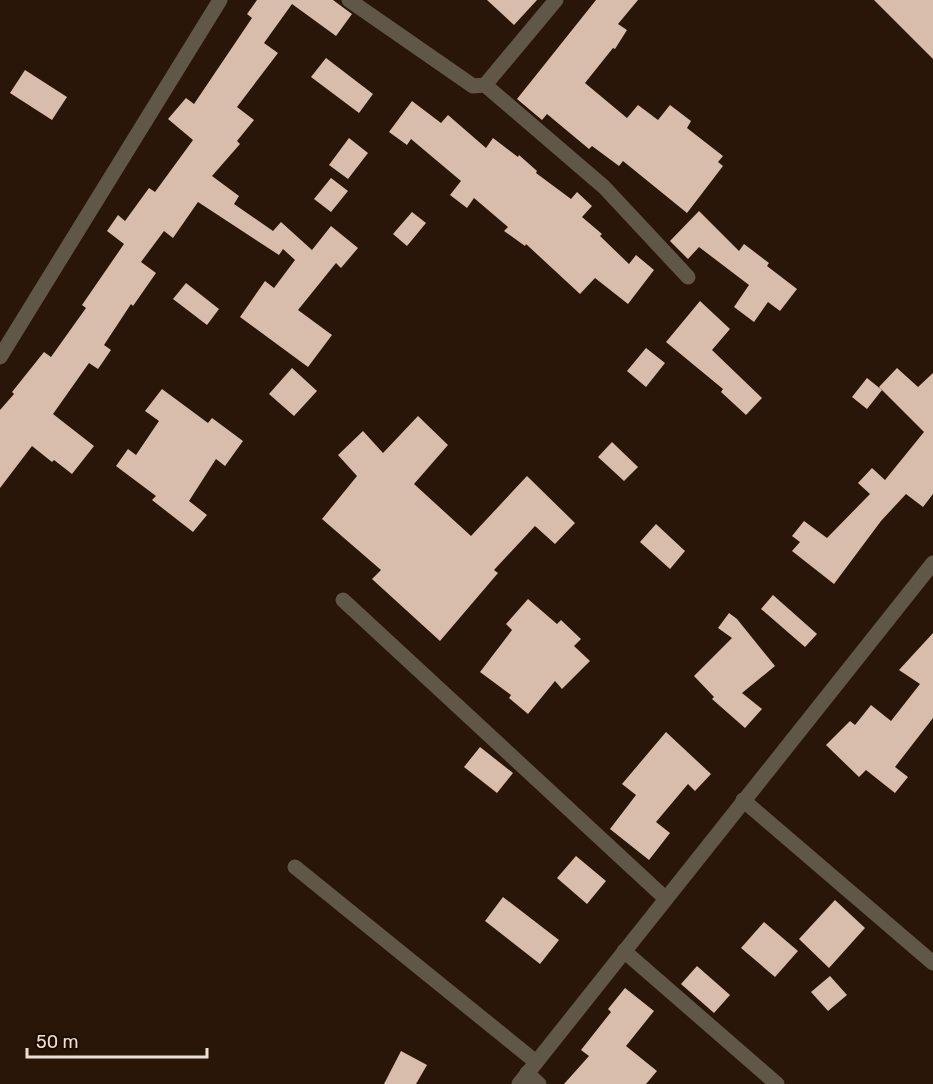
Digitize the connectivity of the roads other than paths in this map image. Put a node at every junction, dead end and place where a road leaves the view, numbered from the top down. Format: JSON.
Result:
{"nodes":[{"id":1,"x":220,"y":0,"type":"edge"},
{"id":2,"x":349,"y":0,"type":"edge"},
{"id":3,"x":556,"y":0,"type":"edge"},
{"id":4,"x":485,"y":85,"type":"junction"},
{"id":5,"x":688,"y":277,"type":"dead end"},
{"id":6,"x":0,"y":357,"type":"edge"},
{"id":7,"x":933,"y":563,"type":"edge"},
{"id":8,"x":343,"y":600,"type":"dead end"},
{"id":9,"x":743,"y":800,"type":"junction"},
{"id":10,"x":296,"y":867,"type":"dead end"},
{"id":11,"x":665,"y":898,"type":"junction"},
{"id":12,"x":624,"y":951,"type":"junction"},
{"id":13,"x":933,"y":963,"type":"edge"},
{"id":14,"x":527,"y":1073,"type":"edge"},
{"id":15,"x":539,"y":1084,"type":"edge"},
{"id":16,"x":777,"y":1084,"type":"edge"}],
"edges":[{"from":1,"to":6,"type":"street"},
{"from":2,"to":4,"type":"street"},
{"from":3,"to":4,"type":"street"},
{"from":4,"to":5,"type":"street"},
{"from":7,"to":9,"type":"street"},
{"from":8,"to":11,"type":"street"},
{"from":9,"to":11,"type":"street"},
{"from":9,"to":13,"type":"street"},
{"from":10,"to":14,"type":"street"},
{"from":11,"to":12,"type":"street"},
{"from":12,"to":14,"type":"street"},
{"from":12,"to":16,"type":"street"},
{"from":14,"to":15,"type":"street"}]}
